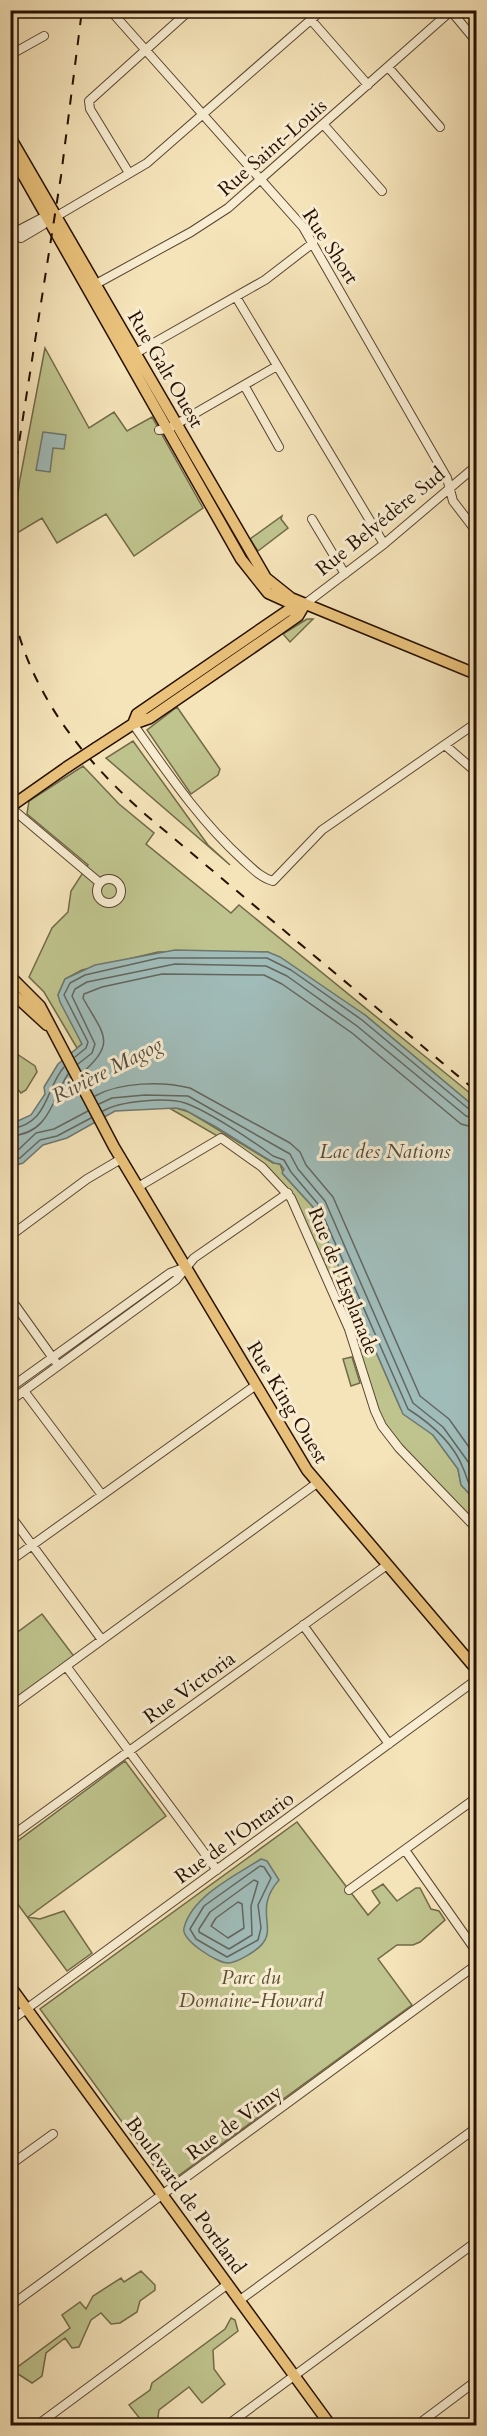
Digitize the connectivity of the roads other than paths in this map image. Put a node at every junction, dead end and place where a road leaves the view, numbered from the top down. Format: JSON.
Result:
{"nodes":[{"id":1,"x":110,"y":10,"type":"edge"},
{"id":2,"x":190,"y":10,"type":"edge"},
{"id":3,"x":322,"y":10,"type":"edge"},
{"id":4,"x":451,"y":11,"type":"edge"},
{"id":5,"x":312,"y":21,"type":"junction"},
{"id":6,"x":45,"y":36,"type":"dead end"},
{"id":7,"x":477,"y":41,"type":"edge"},
{"id":8,"x":146,"y":50,"type":"junction"},
{"id":9,"x":10,"y":55,"type":"edge"},
{"id":10,"x":388,"y":67,"type":"junction"},
{"id":11,"x":368,"y":85,"type":"junction"},
{"id":12,"x":204,"y":115,"type":"junction"},
{"id":13,"x":323,"y":124,"type":"junction"},
{"id":14,"x":440,"y":127,"type":"dead end"},
{"id":15,"x":10,"y":137,"type":"edge"},
{"id":16,"x":10,"y":152,"type":"edge"},
{"id":17,"x":129,"y":173,"type":"junction"},
{"id":18,"x":262,"y":179,"type":"junction"},
{"id":19,"x":381,"y":191,"type":"dead end"},
{"id":20,"x":53,"y":217,"type":"junction"},
{"id":21,"x":13,"y":238,"type":"edge"},
{"id":22,"x":313,"y":243,"type":"junction"},
{"id":23,"x":96,"y":284,"type":"junction"},
{"id":24,"x":236,"y":297,"type":"junction"},
{"id":25,"x":136,"y":353,"type":"junction"},
{"id":26,"x":277,"y":366,"type":"junction"},
{"id":27,"x":244,"y":385,"type":"junction"},
{"id":28,"x":168,"y":428,"type":"junction"},
{"id":29,"x":279,"y":447,"type":"dead end"},
{"id":30,"x":477,"y":466,"type":"edge"},
{"id":31,"x":449,"y":489,"type":"junction"},
{"id":32,"x":312,"y":519,"type":"dead end"},
{"id":33,"x":477,"y":531,"type":"edge"},
{"id":34,"x":384,"y":544,"type":"junction"},
{"id":35,"x":345,"y":574,"type":"junction"},
{"id":36,"x":305,"y":604,"type":"junction"},
{"id":37,"x":477,"y":674,"type":"edge"},
{"id":38,"x":477,"y":723,"type":"edge"},
{"id":39,"x":133,"y":724,"type":"junction"},
{"id":40,"x":446,"y":746,"type":"junction"},
{"id":41,"x":477,"y":772,"type":"edge"},
{"id":42,"x":10,"y":807,"type":"edge"},
{"id":43,"x":100,"y":883,"type":"dead end"},
{"id":44,"x":10,"y":976,"type":"edge"},
{"id":45,"x":10,"y":991,"type":"edge"},
{"id":46,"x":49,"y":1028,"type":"junction"},
{"id":47,"x":121,"y":1159,"type":"junction"},
{"id":48,"x":138,"y":1187,"type":"junction"},
{"id":49,"x":288,"y":1193,"type":"junction"},
{"id":50,"x":10,"y":1236,"type":"edge"},
{"id":51,"x":186,"y":1267,"type":"junction"},
{"id":52,"x":10,"y":1298,"type":"edge"},
{"id":53,"x":52,"y":1357,"type":"junction"},
{"id":54,"x":59,"y":1366,"type":"junction"},
{"id":55,"x":256,"y":1385,"type":"junction"},
{"id":56,"x":10,"y":1388,"type":"edge"},
{"id":57,"x":24,"y":1391,"type":"junction"},
{"id":58,"x":10,"y":1401,"type":"edge"},
{"id":59,"x":317,"y":1483,"type":"junction"},
{"id":60,"x":102,"y":1495,"type":"junction"},
{"id":61,"x":10,"y":1515,"type":"edge"},
{"id":62,"x":477,"y":1528,"type":"edge"},
{"id":63,"x":33,"y":1545,"type":"junction"},
{"id":64,"x":10,"y":1561,"type":"edge"},
{"id":65,"x":387,"y":1565,"type":"junction"},
{"id":66,"x":303,"y":1625,"type":"junction"},
{"id":67,"x":102,"y":1640,"type":"junction"},
{"id":68,"x":66,"y":1666,"type":"junction"},
{"id":69,"x":477,"y":1669,"type":"edge"},
{"id":70,"x":477,"y":1680,"type":"edge"},
{"id":71,"x":10,"y":1707,"type":"edge"},
{"id":72,"x":389,"y":1744,"type":"junction"},
{"id":73,"x":128,"y":1752,"type":"junction"},
{"id":74,"x":477,"y":1798,"type":"edge"},
{"id":75,"x":10,"y":1837,"type":"edge"},
{"id":76,"x":405,"y":1850,"type":"junction"},
{"id":77,"x":217,"y":1870,"type":"junction"},
{"id":78,"x":349,"y":1890,"type":"dead end"},
{"id":79,"x":477,"y":1951,"type":"edge"},
{"id":80,"x":477,"y":1965,"type":"edge"},
{"id":81,"x":10,"y":1986,"type":"edge"},
{"id":82,"x":27,"y":2009,"type":"junction"},
{"id":83,"x":10,"y":2021,"type":"edge"},
{"id":84,"x":477,"y":2128,"type":"edge"},
{"id":85,"x":53,"y":2134,"type":"dead end"},
{"id":86,"x":10,"y":2165,"type":"edge"},
{"id":87,"x":163,"y":2195,"type":"junction"},
{"id":88,"x":477,"y":2242,"type":"edge"},
{"id":89,"x":228,"y":2284,"type":"junction"},
{"id":90,"x":240,"y":2300,"type":"junction"},
{"id":91,"x":10,"y":2306,"type":"edge"},
{"id":92,"x":294,"y":2374,"type":"junction"},
{"id":93,"x":477,"y":2381,"type":"edge"},
{"id":94,"x":36,"y":2426,"type":"edge"},
{"id":95,"x":226,"y":2426,"type":"edge"},
{"id":96,"x":332,"y":2426,"type":"edge"},
{"id":97,"x":416,"y":2426,"type":"edge"}],
"edges":[{"from":1,"to":8,"type":"street","name":"Rue Short"},
{"from":2,"to":8,"type":"street"},
{"from":3,"to":5,"type":"street"},
{"from":4,"to":7,"type":"street"},
{"from":4,"to":10,"type":"street","name":"Rue Saint-Louis"},
{"from":5,"to":11,"type":"street"},
{"from":5,"to":12,"type":"street"},
{"from":6,"to":9,"type":"street"},
{"from":8,"to":12,"type":"street","name":"Rue Short"},
{"from":8,"to":17,"type":"street"},
{"from":10,"to":11,"type":"street","name":"Rue Saint-Louis"},
{"from":10,"to":14,"type":"street"},
{"from":11,"to":13,"type":"street","name":"Rue Saint-Louis"},
{"from":12,"to":17,"type":"street"},
{"from":12,"to":18,"type":"street","name":"Rue Short"},
{"from":13,"to":18,"type":"street","name":"Rue Saint-Louis"},
{"from":13,"to":19,"type":"street"},
{"from":15,"to":20,"type":"main road","name":"Rue Galt Ouest"},
{"from":16,"to":20,"type":"main road","name":"Rue Galt Ouest"},
{"from":17,"to":20,"type":"street"},
{"from":18,"to":22,"type":"street","name":"Rue Short"},
{"from":18,"to":23,"type":"street","name":"Rue Saint-Louis"},
{"from":20,"to":21,"type":"street"},
{"from":20,"to":23,"type":"main road","name":"Rue Galt Ouest"},
{"from":20,"to":28,"type":"main road","name":"Rue Galt Ouest"},
{"from":22,"to":24,"type":"street"},
{"from":22,"to":31,"type":"street","name":"Rue Short"},
{"from":23,"to":25,"type":"main road","name":"Rue Galt Ouest"},
{"from":24,"to":25,"type":"street"},
{"from":24,"to":26,"type":"street"},
{"from":25,"to":28,"type":"main road","name":"Rue Galt Ouest"},
{"from":26,"to":27,"type":"street"},
{"from":26,"to":34,"type":"street"},
{"from":27,"to":28,"type":"street"},
{"from":27,"to":29,"type":"street"},
{"from":28,"to":36,"type":"main road","name":"Rue Galt Ouest"},
{"from":30,"to":31,"type":"street","name":"Rue Belvédère Sud"},
{"from":31,"to":33,"type":"street","name":"Rue Short"},
{"from":31,"to":34,"type":"street","name":"Rue Belvédère Sud"},
{"from":32,"to":35,"type":"street"},
{"from":34,"to":35,"type":"street","name":"Rue Belvédère Sud"},
{"from":35,"to":36,"type":"street","name":"Rue Belvédère Sud"},
{"from":36,"to":37,"type":"main road","name":"Rue Galt Ouest"},
{"from":36,"to":39,"type":"main road","name":"Rue Belvédère Sud"},
{"from":38,"to":40,"type":"street"},
{"from":39,"to":40,"type":"street"},
{"from":39,"to":42,"type":"main road","name":"Rue Belvédère Sud","bridge":true},
{"from":40,"to":41,"type":"street"},
{"from":42,"to":43,"type":"street"},
{"from":44,"to":46,"type":"main road"},
{"from":45,"to":46,"type":"main road"},
{"from":46,"to":47,"type":"main road","name":"Rue King Ouest"},
{"from":47,"to":48,"type":"main road","name":"Rue King Ouest"},
{"from":47,"to":50,"type":"street"},
{"from":48,"to":49,"type":"street","name":"Rue de l'Esplanade"},
{"from":48,"to":51,"type":"main road","name":"Rue King Ouest"},
{"from":49,"to":51,"type":"street"},
{"from":49,"to":62,"type":"street","name":"Rue de l'Esplanade"},
{"from":51,"to":53,"type":"street"},
{"from":51,"to":54,"type":"street"},
{"from":51,"to":55,"type":"main road","name":"Rue King Ouest"},
{"from":52,"to":53,"type":"street"},
{"from":53,"to":54,"type":"street"},
{"from":53,"to":56,"type":"street"},
{"from":54,"to":57,"type":"street"},
{"from":55,"to":59,"type":"main road","name":"Rue King Ouest"},
{"from":55,"to":60,"type":"street"},
{"from":57,"to":58,"type":"street"},
{"from":57,"to":60,"type":"street"},
{"from":59,"to":65,"type":"main road","name":"Rue King Ouest"},
{"from":59,"to":67,"type":"street"},
{"from":60,"to":63,"type":"street"},
{"from":61,"to":63,"type":"street"},
{"from":63,"to":64,"type":"street"},
{"from":63,"to":67,"type":"street"},
{"from":65,"to":66,"type":"street","name":"Rue Victoria"},
{"from":65,"to":69,"type":"main road","name":"Rue King Ouest"},
{"from":66,"to":72,"type":"street"},
{"from":66,"to":73,"type":"street","name":"Rue Victoria"},
{"from":67,"to":68,"type":"street"},
{"from":68,"to":71,"type":"street"},
{"from":68,"to":73,"type":"street"},
{"from":70,"to":72,"type":"street","name":"Rue de l'Ontario"},
{"from":72,"to":77,"type":"street","name":"Rue de l'Ontario"},
{"from":73,"to":75,"type":"street","name":"Rue Victoria"},
{"from":73,"to":77,"type":"street"},
{"from":74,"to":76,"type":"street"},
{"from":76,"to":78,"type":"street"},
{"from":76,"to":79,"type":"street"},
{"from":77,"to":82,"type":"street","name":"Rue de l'Ontario"},
{"from":80,"to":87,"type":"street","name":"Rue de Vimy"},
{"from":81,"to":82,"type":"main road","name":"Boulevard de Portland"},
{"from":82,"to":83,"type":"street","name":"Rue de l'Ontario"},
{"from":82,"to":87,"type":"main road","name":"Boulevard de Portland"},
{"from":84,"to":90,"type":"street"},
{"from":85,"to":86,"type":"street"},
{"from":87,"to":89,"type":"main road","name":"Boulevard de Portland"},
{"from":87,"to":91,"type":"street","name":"Rue de Vimy"},
{"from":88,"to":92,"type":"street"},
{"from":89,"to":90,"type":"main road","name":"Boulevard de Portland"},
{"from":89,"to":94,"type":"street"},
{"from":90,"to":92,"type":"main road","name":"Boulevard de Portland"},
{"from":92,"to":95,"type":"street"},
{"from":92,"to":96,"type":"main road","name":"Boulevard de Portland"},
{"from":93,"to":97,"type":"street"}]}
